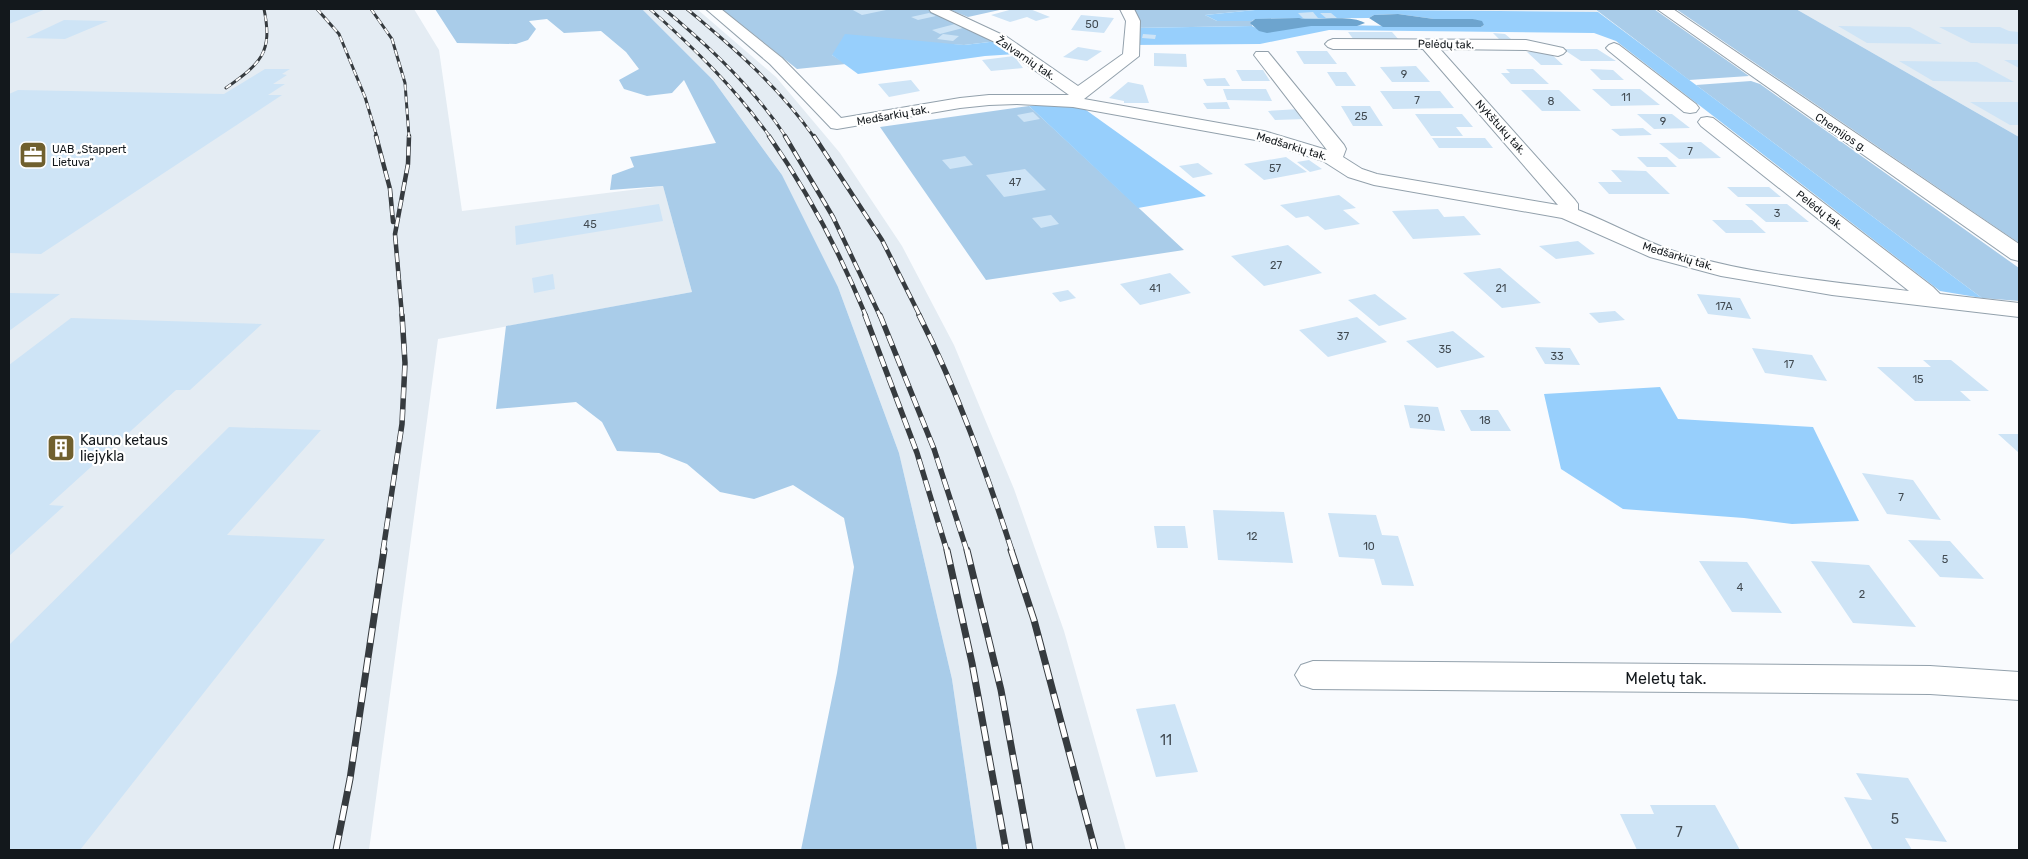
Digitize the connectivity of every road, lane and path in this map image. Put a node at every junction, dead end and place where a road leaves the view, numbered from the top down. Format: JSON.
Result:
{"nodes":[{"id":1,"x":713,"y":9,"type":"edge"},
{"id":2,"x":936,"y":9,"type":"edge"},
{"id":3,"x":1127,"y":9,"type":"edge"},
{"id":4,"x":1664,"y":9,"type":"edge"},
{"id":5,"x":1333,"y":44,"type":"dead end"},
{"id":6,"x":1427,"y":44,"type":"junction"},
{"id":7,"x":1614,"y":48,"type":"dead end"},
{"id":8,"x":1558,"y":51,"type":"dead end"},
{"id":9,"x":1262,"y":55,"type":"dead end"},
{"id":10,"x":1076,"y":98,"type":"junction"},
{"id":11,"x":1690,"y":108,"type":"dead end"},
{"id":12,"x":1707,"y":122,"type":"dead end"},
{"id":13,"x":1330,"y":157,"type":"junction"},
{"id":14,"x":1566,"y":213,"type":"junction"},
{"id":15,"x":2019,"y":254,"type":"edge"},
{"id":16,"x":1932,"y":300,"type":"junction"},
{"id":17,"x":2019,"y":310,"type":"edge"},
{"id":18,"x":1313,"y":675,"type":"dead end"},
{"id":19,"x":2019,"y":686,"type":"edge"}],
"edges":[{"from":1,"to":10,"type":"street","name":"Medšarkių tak."},
{"from":2,"to":10,"type":"street","name":"Žalvarnių tak."},
{"from":3,"to":10,"type":"street"},
{"from":4,"to":15,"type":"street","name":"Chemijos g."},
{"from":5,"to":6,"type":"street","name":"Pelėdų tak."},
{"from":6,"to":8,"type":"street","name":"Pelėdų tak."},
{"from":6,"to":14,"type":"street","name":"Nykštukų tak."},
{"from":7,"to":11,"type":"street"},
{"from":9,"to":13,"type":"street"},
{"from":10,"to":13,"type":"street","name":"Medšarkių tak."},
{"from":12,"to":16,"type":"street","name":"Pelėdų tak."},
{"from":13,"to":14,"type":"street","name":"Medšarkių tak."},
{"from":14,"to":16,"type":"street","name":"Medšarkių tak."},
{"from":16,"to":17,"type":"street","name":"Medšarkių tak."},
{"from":18,"to":19,"type":"street","name":"Meletų tak."}]}
